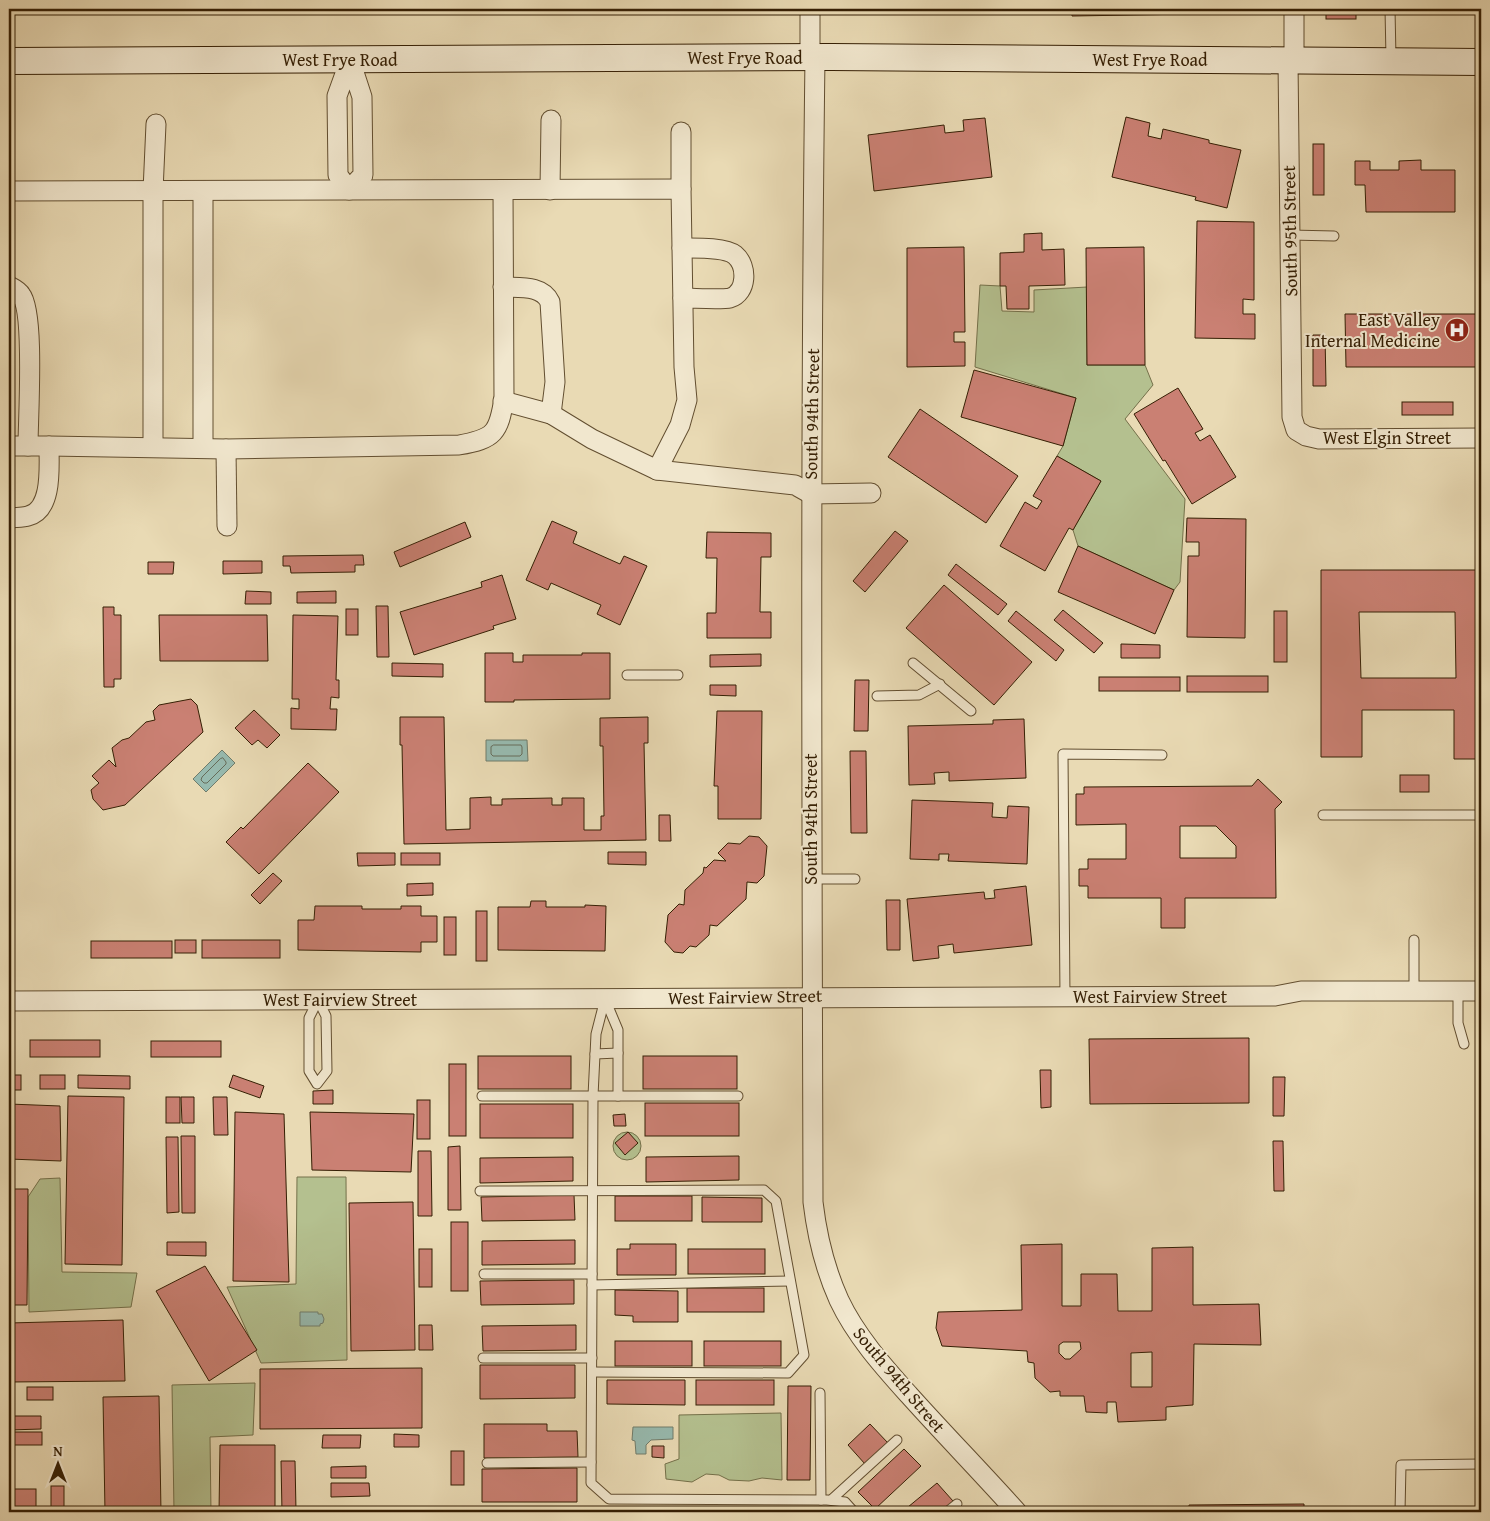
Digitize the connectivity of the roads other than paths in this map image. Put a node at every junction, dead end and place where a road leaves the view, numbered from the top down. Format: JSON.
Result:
{"nodes":[{"id":1,"x":810,"y":9,"type":"edge"},
{"id":2,"x":1294,"y":9,"type":"edge"},
{"id":3,"x":1390,"y":9,"type":"edge"},
{"id":4,"x":813,"y":58,"type":"junction"},
{"id":5,"x":350,"y":60,"type":"junction"},
{"id":6,"x":9,"y":61,"type":"edge"},
{"id":7,"x":1291,"y":61,"type":"junction"},
{"id":8,"x":1390,"y":61,"type":"junction"},
{"id":9,"x":1481,"y":62,"type":"edge"},
{"id":10,"x":551,"y":120,"type":"dead end"},
{"id":11,"x":156,"y":124,"type":"dead end"},
{"id":12,"x":681,"y":132,"type":"dead end"},
{"id":13,"x":681,"y":189,"type":"junction"},
{"id":14,"x":350,"y":190,"type":"junction"},
{"id":15,"x":503,"y":190,"type":"junction"},
{"id":16,"x":550,"y":190,"type":"junction"},
{"id":17,"x":153,"y":191,"type":"junction"},
{"id":18,"x":203,"y":191,"type":"junction"},
{"id":19,"x":9,"y":192,"type":"edge"},
{"id":20,"x":1290,"y":235,"type":"junction"},
{"id":21,"x":1334,"y":236,"type":"dead end"},
{"id":22,"x":682,"y":248,"type":"junction"},
{"id":23,"x":9,"y":286,"type":"edge"},
{"id":24,"x":503,"y":287,"type":"junction"},
{"id":25,"x":683,"y":298,"type":"junction"},
{"id":26,"x":504,"y":402,"type":"junction"},
{"id":27,"x":550,"y":414,"type":"junction"},
{"id":28,"x":1296,"y":430,"type":"joint"},
{"id":29,"x":1481,"y":438,"type":"edge"},
{"id":30,"x":9,"y":446,"type":"edge"},
{"id":31,"x":28,"y":446,"type":"junction"},
{"id":32,"x":49,"y":446,"type":"junction"},
{"id":33,"x":153,"y":447,"type":"junction"},
{"id":34,"x":203,"y":448,"type":"junction"},
{"id":35,"x":226,"y":449,"type":"junction"},
{"id":36,"x":657,"y":470,"type":"junction"},
{"id":37,"x":871,"y":493,"type":"dead end"},
{"id":38,"x":811,"y":494,"type":"junction"},
{"id":39,"x":9,"y":518,"type":"edge"},
{"id":40,"x":227,"y":526,"type":"dead end"},
{"id":41,"x":913,"y":663,"type":"dead end"},
{"id":42,"x":627,"y":675,"type":"dead end"},
{"id":43,"x":678,"y":675,"type":"dead end"},
{"id":44,"x":940,"y":684,"type":"junction"},
{"id":45,"x":877,"y":696,"type":"dead end"},
{"id":46,"x":971,"y":711,"type":"dead end"},
{"id":47,"x":1162,"y":755,"type":"dead end"},
{"id":48,"x":1323,"y":815,"type":"dead end"},
{"id":49,"x":1481,"y":816,"type":"edge"},
{"id":50,"x":811,"y":879,"type":"junction"},
{"id":51,"x":856,"y":879,"type":"dead end"},
{"id":52,"x":1414,"y":940,"type":"dead end"},
{"id":53,"x":1414,"y":990,"type":"junction"},
{"id":54,"x":1458,"y":991,"type":"junction"},
{"id":55,"x":1481,"y":991,"type":"edge"},
{"id":56,"x":812,"y":996,"type":"junction"},
{"id":57,"x":1065,"y":997,"type":"junction"},
{"id":58,"x":605,"y":999,"type":"junction"},
{"id":59,"x":9,"y":1000,"type":"edge"},
{"id":60,"x":318,"y":1000,"type":"junction"},
{"id":61,"x":1464,"y":1044,"type":"dead end"},
{"id":62,"x":618,"y":1053,"type":"junction"},
{"id":63,"x":595,"y":1054,"type":"junction"},
{"id":64,"x":482,"y":1096,"type":"dead end"},
{"id":65,"x":594,"y":1096,"type":"junction"},
{"id":66,"x":618,"y":1096,"type":"junction"},
{"id":67,"x":738,"y":1096,"type":"dead end"},
{"id":68,"x":592,"y":1190,"type":"junction"},
{"id":69,"x":480,"y":1191,"type":"dead end"},
{"id":70,"x":484,"y":1274,"type":"dead end"},
{"id":71,"x":592,"y":1274,"type":"junction"},
{"id":72,"x":790,"y":1281,"type":"junction"},
{"id":73,"x":592,"y":1285,"type":"junction"},
{"id":74,"x":483,"y":1358,"type":"dead end"},
{"id":75,"x":592,"y":1358,"type":"junction"},
{"id":76,"x":592,"y":1372,"type":"junction"},
{"id":77,"x":820,"y":1393,"type":"dead end"},
{"id":78,"x":897,"y":1440,"type":"dead end"},
{"id":79,"x":591,"y":1462,"type":"junction"},
{"id":80,"x":487,"y":1464,"type":"dead end"},
{"id":81,"x":1481,"y":1464,"type":"edge"},
{"id":82,"x":821,"y":1500,"type":"junction"},
{"id":83,"x":830,"y":1500,"type":"junction"},
{"id":84,"x":957,"y":1504,"type":"dead end"},
{"id":85,"x":854,"y":1512,"type":"edge"},
{"id":86,"x":948,"y":1512,"type":"edge"},
{"id":87,"x":1017,"y":1512,"type":"edge"},
{"id":88,"x":1400,"y":1512,"type":"edge"}],
"edges":[{"from":1,"to":4,"type":"street","name":"South 94th Street"},
{"from":2,"to":7,"type":"street","name":"South 95th Street"},
{"from":3,"to":8,"type":"lane"},
{"from":4,"to":5,"type":"street","name":"West Frye Road"},
{"from":4,"to":7,"type":"street","name":"West Frye Road"},
{"from":4,"to":38,"type":"street","name":"South 94th Street"},
{"from":5,"to":6,"type":"street","name":"West Frye Road"},
{"from":5,"to":14,"type":"street"},
{"from":7,"to":8,"type":"street","name":"West Frye Road"},
{"from":7,"to":20,"type":"street","name":"South 95th Street"},
{"from":8,"to":9,"type":"street","name":"West Frye Road"},
{"from":10,"to":16,"type":"street"},
{"from":11,"to":17,"type":"street"},
{"from":12,"to":13,"type":"street"},
{"from":13,"to":16,"type":"street"},
{"from":13,"to":22,"type":"street"},
{"from":14,"to":15,"type":"street"},
{"from":14,"to":18,"type":"street"},
{"from":15,"to":16,"type":"street"},
{"from":15,"to":24,"type":"street"},
{"from":17,"to":18,"type":"street"},
{"from":17,"to":19,"type":"street"},
{"from":17,"to":33,"type":"street"},
{"from":18,"to":34,"type":"street"},
{"from":20,"to":21,"type":"lane"},
{"from":20,"to":28,"type":"street","name":"South 95th Street"},
{"from":22,"to":25,"type":"street"},
{"from":22,"to":25,"type":"street"},
{"from":23,"to":31,"type":"street"},
{"from":24,"to":26,"type":"street"},
{"from":24,"to":27,"type":"street"},
{"from":25,"to":36,"type":"street"},
{"from":26,"to":27,"type":"street"},
{"from":26,"to":35,"type":"street"},
{"from":27,"to":36,"type":"street"},
{"from":28,"to":29,"type":"street","name":"West Elgin Street"},
{"from":30,"to":31,"type":"street"},
{"from":31,"to":32,"type":"street"},
{"from":32,"to":33,"type":"street"},
{"from":32,"to":39,"type":"street"},
{"from":33,"to":34,"type":"street"},
{"from":34,"to":35,"type":"street"},
{"from":35,"to":40,"type":"street"},
{"from":36,"to":38,"type":"street"},
{"from":37,"to":38,"type":"street"},
{"from":38,"to":50,"type":"street","name":"South 94th Street"},
{"from":41,"to":44,"type":"lane"},
{"from":42,"to":43,"type":"lane"},
{"from":44,"to":45,"type":"lane"},
{"from":44,"to":46,"type":"lane"},
{"from":47,"to":57,"type":"lane"},
{"from":48,"to":49,"type":"lane"},
{"from":50,"to":51,"type":"lane"},
{"from":50,"to":56,"type":"street","name":"South 94th Street"},
{"from":52,"to":53,"type":"lane"},
{"from":53,"to":54,"type":"street","name":"West Fairview Street"},
{"from":53,"to":57,"type":"street","name":"West Fairview Street"},
{"from":54,"to":55,"type":"street","name":"West Fairview Street"},
{"from":54,"to":61,"type":"lane"},
{"from":56,"to":57,"type":"street","name":"West Fairview Street"},
{"from":56,"to":58,"type":"street","name":"West Fairview Street"},
{"from":56,"to":87,"type":"street","name":"South 94th Street"},
{"from":58,"to":60,"type":"street","name":"West Fairview Street"},
{"from":58,"to":62,"type":"lane"},
{"from":58,"to":63,"type":"lane"},
{"from":59,"to":60,"type":"street","name":"West Fairview Street"},
{"from":60,"to":60,"type":"lane"},
{"from":62,"to":63,"type":"lane"},
{"from":62,"to":66,"type":"lane"},
{"from":63,"to":65,"type":"lane"},
{"from":64,"to":65,"type":"lane"},
{"from":65,"to":66,"type":"lane"},
{"from":65,"to":68,"type":"lane"},
{"from":66,"to":67,"type":"lane"},
{"from":68,"to":69,"type":"lane"},
{"from":68,"to":71,"type":"lane"},
{"from":68,"to":72,"type":"lane"},
{"from":70,"to":71,"type":"lane"},
{"from":71,"to":73,"type":"lane"},
{"from":72,"to":73,"type":"lane"},
{"from":72,"to":76,"type":"lane"},
{"from":73,"to":75,"type":"lane"},
{"from":74,"to":75,"type":"lane"},
{"from":75,"to":76,"type":"lane"},
{"from":76,"to":79,"type":"lane"},
{"from":77,"to":82,"type":"lane"},
{"from":78,"to":83,"type":"lane"},
{"from":79,"to":80,"type":"lane"},
{"from":79,"to":82,"type":"lane"},
{"from":81,"to":88,"type":"lane"},
{"from":82,"to":83,"type":"lane"},
{"from":83,"to":85,"type":"lane"},
{"from":84,"to":86,"type":"lane"}]}
